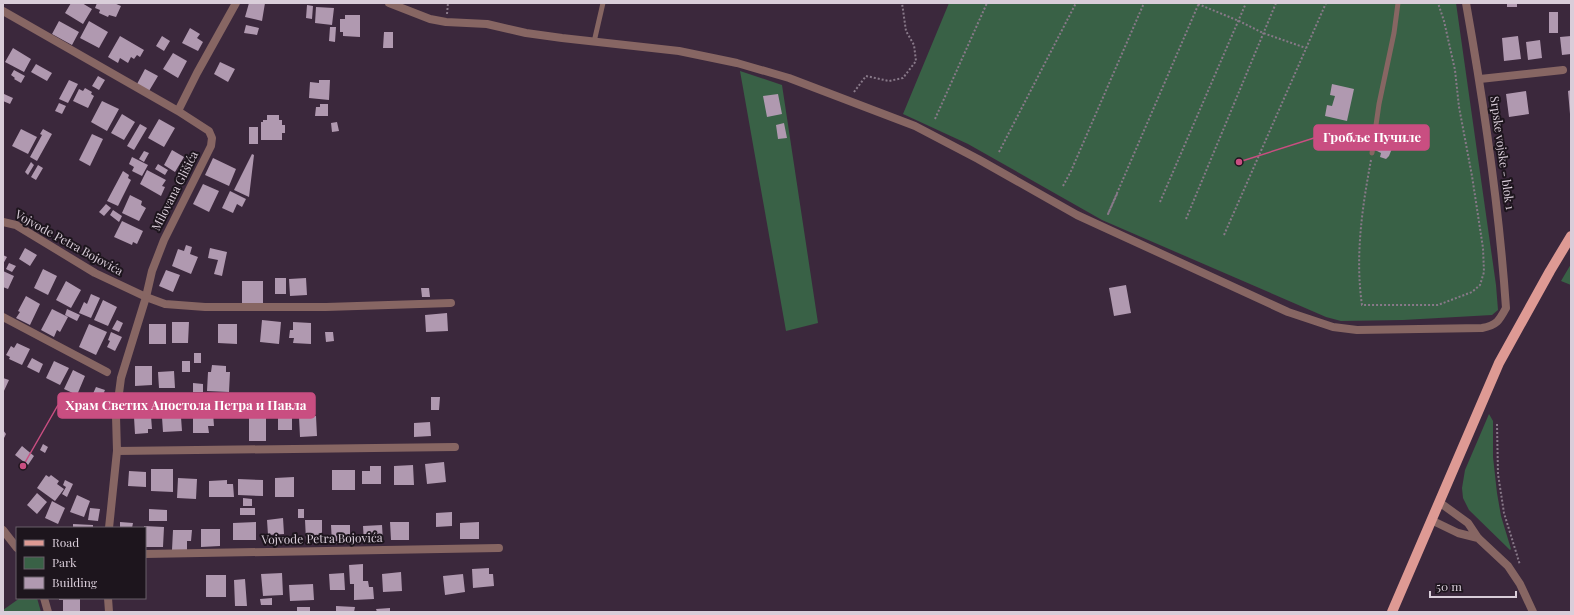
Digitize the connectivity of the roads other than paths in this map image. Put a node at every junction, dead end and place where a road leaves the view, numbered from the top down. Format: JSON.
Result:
{"nodes":[{"id":1,"x":236,"y":3,"type":"edge"},
{"id":2,"x":389,"y":3,"type":"edge"},
{"id":3,"x":603,"y":3,"type":"edge"},
{"id":4,"x":1398,"y":3,"type":"edge"},
{"id":5,"x":1466,"y":3,"type":"edge"},
{"id":6,"x":3,"y":11,"type":"edge"},
{"id":7,"x":594,"y":42,"type":"junction"},
{"id":8,"x":1562,"y":70,"type":"dead end"},
{"id":9,"x":1480,"y":79,"type":"junction"},
{"id":10,"x":178,"y":111,"type":"junction"},
{"id":11,"x":1372,"y":153,"type":"road end"},
{"id":12,"x":3,"y":222,"type":"edge"},
{"id":13,"x":1571,"y":236,"type":"edge"},
{"id":14,"x":146,"y":297,"type":"junction"},
{"id":15,"x":451,"y":303,"type":"dead end"},
{"id":16,"x":3,"y":317,"type":"edge"},
{"id":17,"x":107,"y":372,"type":"dead end"},
{"id":18,"x":455,"y":447,"type":"dead end"},
{"id":19,"x":117,"y":451,"type":"junction"},
{"id":20,"x":1439,"y":502,"type":"junction"},
{"id":21,"x":1431,"y":520,"type":"junction"},
{"id":22,"x":109,"y":527,"type":"edge"},
{"id":23,"x":3,"y":530,"type":"edge"},
{"id":24,"x":1478,"y":538,"type":"junction"},
{"id":25,"x":16,"y":547,"type":"edge"},
{"id":26,"x":499,"y":548,"type":"dead end"},
{"id":27,"x":146,"y":554,"type":"edge"},
{"id":28,"x":44,"y":599,"type":"edge"},
{"id":29,"x":108,"y":599,"type":"edge"},
{"id":30,"x":48,"y":612,"type":"edge"},
{"id":31,"x":110,"y":612,"type":"edge"},
{"id":32,"x":1392,"y":612,"type":"edge"},
{"id":33,"x":1533,"y":612,"type":"edge"}],
"edges":[{"from":1,"to":10,"type":"street"},
{"from":2,"to":7,"type":"street"},
{"from":3,"to":7,"type":"lane"},
{"from":4,"to":11,"type":"lane"},
{"from":5,"to":9,"type":"street","name":"Srpske vojske - blok 1"},
{"from":6,"to":10,"type":"street","name":"Milovana Glišića"},
{"from":7,"to":9,"type":"street","name":"Srpske vojske - blok 1"},
{"from":8,"to":9,"type":"street"},
{"from":10,"to":14,"type":"street","name":"Milovana Glišića"},
{"from":12,"to":14,"type":"street","name":"Vojvode Petra Bojovića"},
{"from":13,"to":20,"type":"main road"},
{"from":14,"to":15,"type":"street","name":"Vojvode Petra Bojovića"},
{"from":14,"to":19,"type":"street"},
{"from":16,"to":17,"type":"street"},
{"from":18,"to":19,"type":"street"},
{"from":19,"to":22,"type":"street"},
{"from":20,"to":21,"type":"main road"},
{"from":20,"to":24,"type":"street"},
{"from":21,"to":24,"type":"street"},
{"from":21,"to":32,"type":"main road"},
{"from":23,"to":25,"type":"street"},
{"from":24,"to":33,"type":"street"},
{"from":26,"to":27,"type":"street","name":"Vojvode Petra Bojovića"},
{"from":28,"to":30,"type":"street"},
{"from":29,"to":31,"type":"street"}]}
